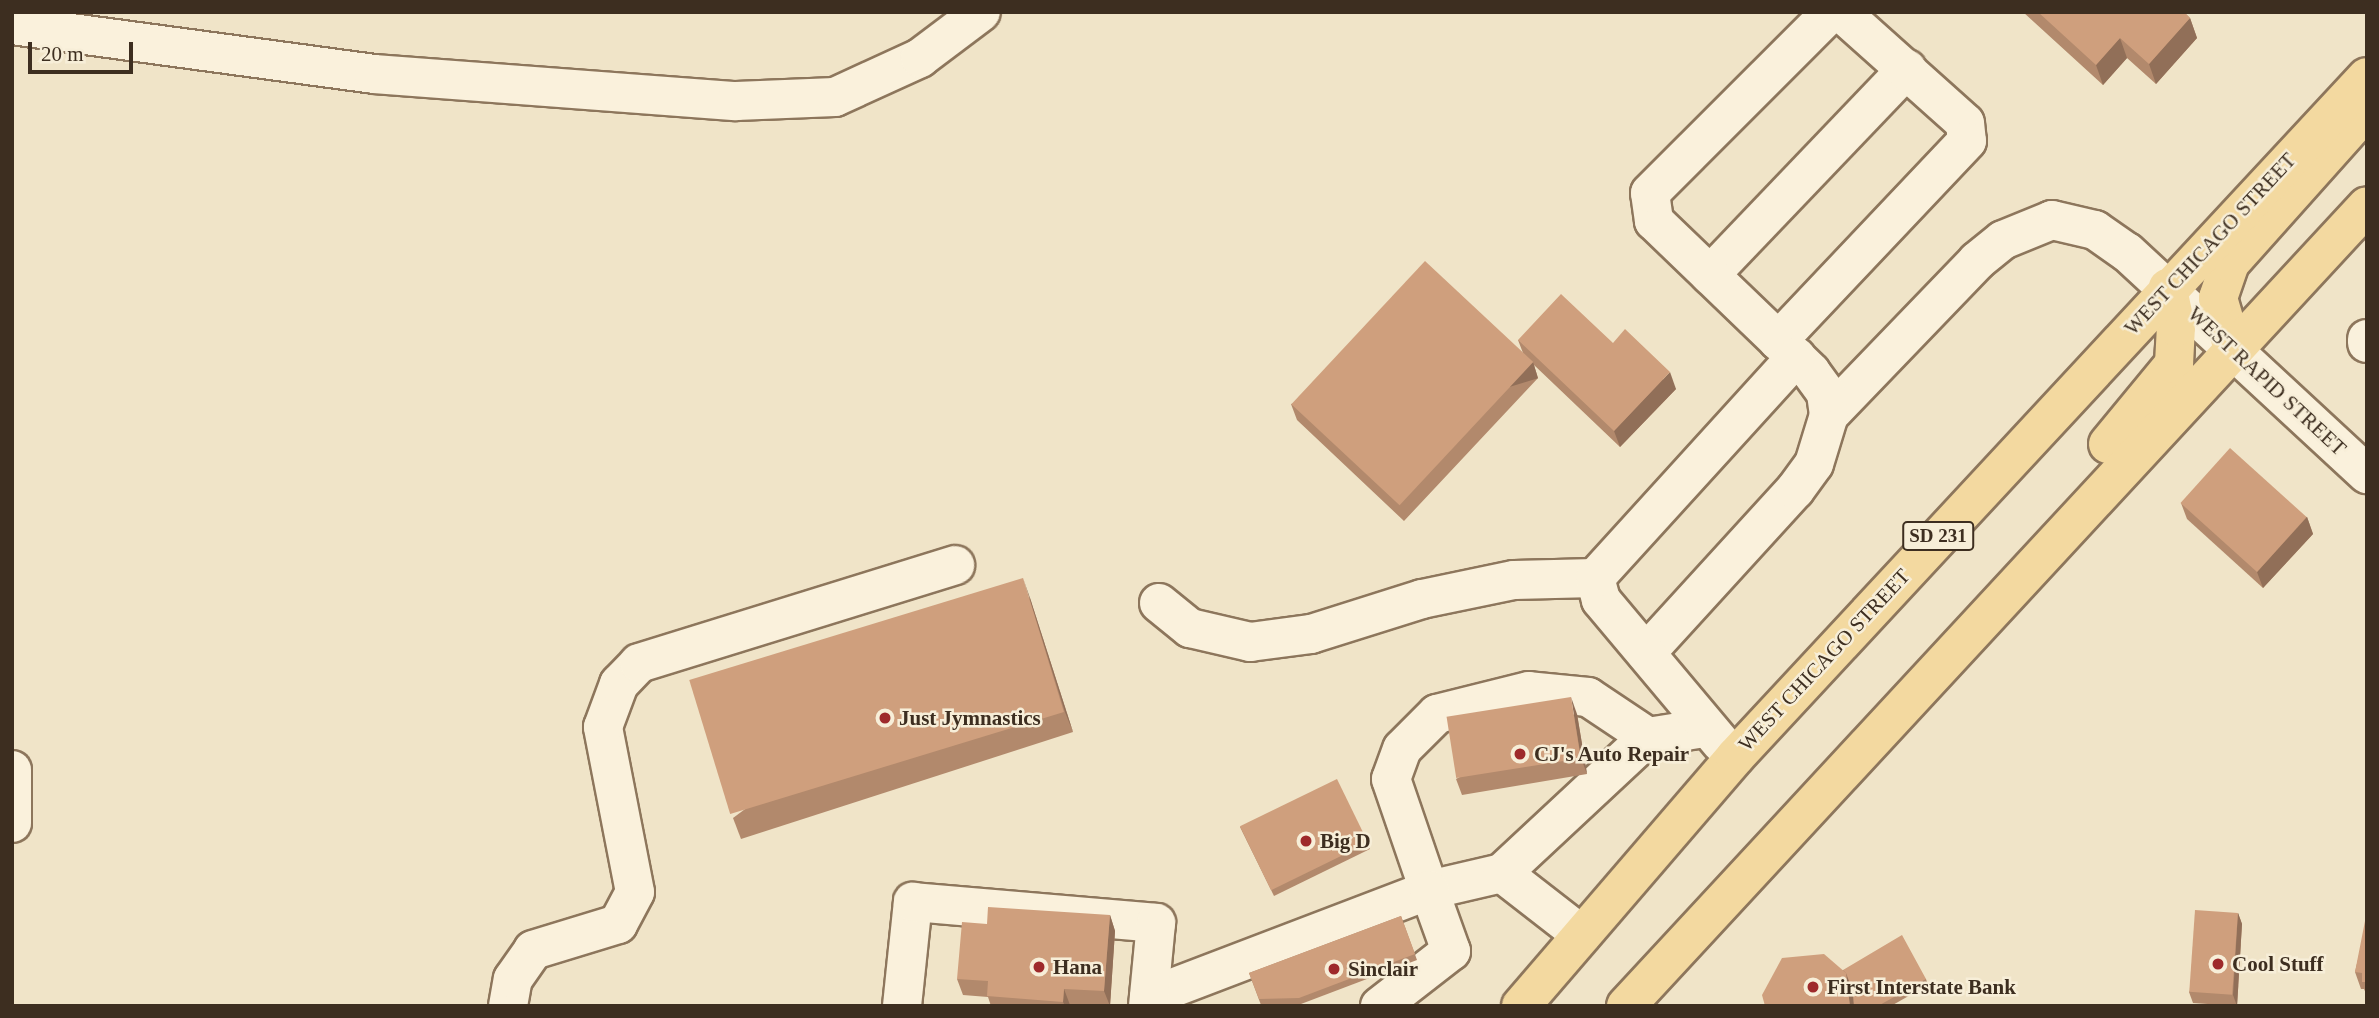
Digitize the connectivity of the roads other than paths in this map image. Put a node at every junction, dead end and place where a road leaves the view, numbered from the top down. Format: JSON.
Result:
{"nodes":[{"id":1,"x":981,"y":12,"type":"edge"},
{"id":2,"x":12,"y":25,"type":"edge"},
{"id":3,"x":1907,"y":69,"type":"junction"},
{"id":4,"x":2367,"y":77,"type":"edge"},
{"id":5,"x":2367,"y":110,"type":"edge"},
{"id":6,"x":2367,"y":206,"type":"edge"},
{"id":7,"x":1710,"y":275,"type":"junction"},
{"id":8,"x":2168,"y":288,"type":"junction"},
{"id":9,"x":1787,"y":349,"type":"junction"},
{"id":10,"x":2233,"y":349,"type":"junction"},
{"id":11,"x":1829,"y":415,"type":"junction"},
{"id":12,"x":2367,"y":474,"type":"edge"},
{"id":13,"x":955,"y":565,"type":"dead end"},
{"id":14,"x":1595,"y":578,"type":"junction"},
{"id":15,"x":1159,"y":603,"type":"dead end"},
{"id":16,"x":1986,"y":613,"type":"junction"},
{"id":17,"x":1646,"y":653,"type":"junction"},
{"id":18,"x":1704,"y":728,"type":"junction"},
{"id":19,"x":1648,"y":737,"type":"junction"},
{"id":20,"x":1735,"y":757,"type":"junction"},
{"id":21,"x":12,"y":770,"type":"edge"},
{"id":22,"x":12,"y":823,"type":"edge"},
{"id":23,"x":1502,"y":873,"type":"junction"},
{"id":24,"x":1429,"y":890,"type":"junction"},
{"id":25,"x":1582,"y":935,"type":"junction"},
{"id":26,"x":1636,"y":997,"type":"edge"},
{"id":27,"x":1148,"y":1001,"type":"edge"},
{"id":28,"x":509,"y":1006,"type":"edge"},
{"id":29,"x":902,"y":1006,"type":"edge"},
{"id":30,"x":1380,"y":1006,"type":"edge"},
{"id":31,"x":1521,"y":1006,"type":"edge"}],
"edges":[{"from":1,"to":2,"type":"street"},
{"from":3,"to":7,"type":"street"},
{"from":3,"to":7,"type":"street"},
{"from":3,"to":9,"type":"street"},
{"from":4,"to":8,"type":"main road","name":"WEST CHICAGO STREET","number":"SD 231"},
{"from":5,"to":10,"type":"main road"},
{"from":6,"to":10,"type":"main road"},
{"from":7,"to":9,"type":"street"},
{"from":8,"to":10,"type":"street","name":"WEST RAPID STREET"},
{"from":8,"to":11,"type":"street","name":"WEST RAPID STREET"},
{"from":8,"to":16,"type":"main road"},
{"from":8,"to":20,"type":"main road","name":"WEST CHICAGO STREET","number":"SD 231"},
{"from":9,"to":11,"type":"street"},
{"from":9,"to":14,"type":"street"},
{"from":10,"to":12,"type":"street","name":"WEST RAPID STREET"},
{"from":10,"to":16,"type":"main road"},
{"from":11,"to":17,"type":"street"},
{"from":13,"to":28,"type":"street"},
{"from":14,"to":15,"type":"street"},
{"from":14,"to":17,"type":"street"},
{"from":16,"to":26,"type":"main road"},
{"from":17,"to":18,"type":"street"},
{"from":18,"to":19,"type":"street"},
{"from":18,"to":20,"type":"street"},
{"from":19,"to":23,"type":"street"},
{"from":19,"to":24,"type":"street"},
{"from":20,"to":25,"type":"main road","name":"WEST CHICAGO STREET","number":"SD 231"},
{"from":21,"to":22,"type":"street"},
{"from":23,"to":24,"type":"street"},
{"from":23,"to":25,"type":"street"},
{"from":24,"to":27,"type":"street"},
{"from":24,"to":30,"type":"street"},
{"from":25,"to":31,"type":"main road","name":"WEST CHICAGO STREET","number":"SD 231"},
{"from":27,"to":29,"type":"street"}]}
